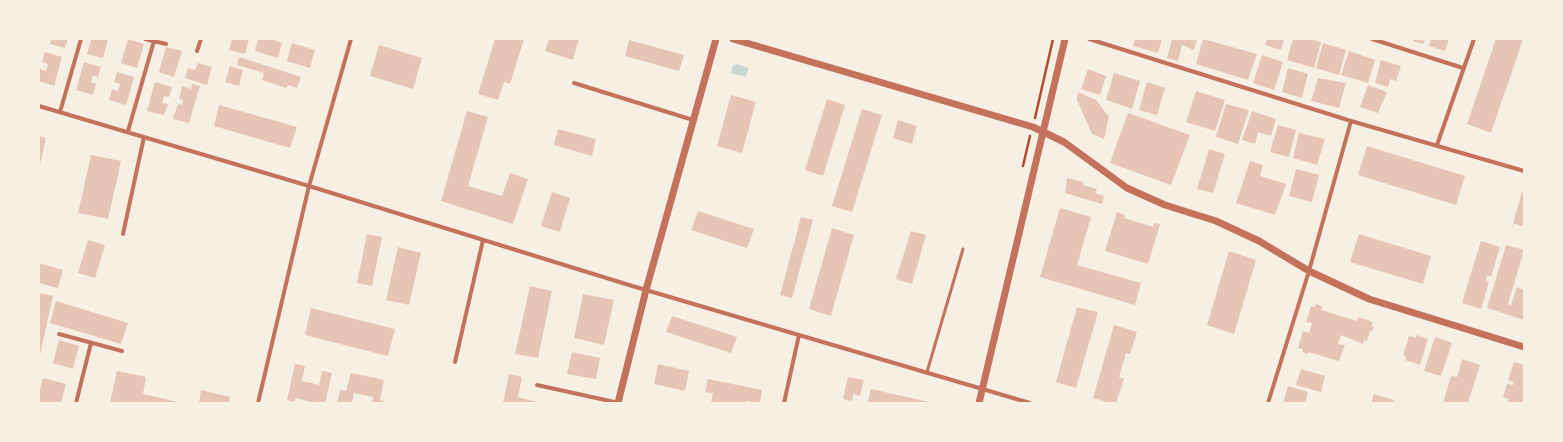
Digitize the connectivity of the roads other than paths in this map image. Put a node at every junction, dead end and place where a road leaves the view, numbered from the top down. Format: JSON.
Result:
{"nodes":[{"id":1,"x":81,"y":39,"type":"edge"},
{"id":2,"x":145,"y":39,"type":"edge"},
{"id":3,"x":200,"y":39,"type":"edge"},
{"id":4,"x":351,"y":39,"type":"edge"},
{"id":5,"x":716,"y":39,"type":"edge"},
{"id":6,"x":733,"y":39,"type":"edge"},
{"id":7,"x":1065,"y":39,"type":"edge"},
{"id":8,"x":1089,"y":39,"type":"edge"},
{"id":9,"x":1372,"y":39,"type":"edge"},
{"id":10,"x":1474,"y":39,"type":"edge"},
{"id":11,"x":154,"y":42,"type":"junction"},
{"id":12,"x":166,"y":44,"type":"dead end"},
{"id":13,"x":197,"y":51,"type":"dead end"},
{"id":14,"x":1464,"y":68,"type":"junction"},
{"id":15,"x":574,"y":83,"type":"dead end"},
{"id":16,"x":39,"y":106,"type":"edge"},
{"id":17,"x":60,"y":112,"type":"junction"},
{"id":18,"x":692,"y":120,"type":"junction"},
{"id":19,"x":1351,"y":121,"type":"junction"},
{"id":20,"x":128,"y":131,"type":"junction"},
{"id":21,"x":1043,"y":131,"type":"junction"},
{"id":22,"x":144,"y":137,"type":"junction"},
{"id":23,"x":1437,"y":145,"type":"junction"},
{"id":24,"x":1524,"y":171,"type":"edge"},
{"id":25,"x":309,"y":186,"type":"junction"},
{"id":26,"x":123,"y":234,"type":"dead end"},
{"id":27,"x":483,"y":240,"type":"junction"},
{"id":28,"x":963,"y":250,"type":"dead end"},
{"id":29,"x":1309,"y":271,"type":"junction"},
{"id":30,"x":646,"y":290,"type":"junction"},
{"id":31,"x":59,"y":334,"type":"dead end"},
{"id":32,"x":799,"y":335,"type":"junction"},
{"id":33,"x":91,"y":343,"type":"junction"},
{"id":34,"x":1524,"y":347,"type":"edge"},
{"id":35,"x":122,"y":351,"type":"dead end"},
{"id":36,"x":455,"y":362,"type":"dead end"},
{"id":37,"x":927,"y":372,"type":"junction"},
{"id":38,"x":537,"y":385,"type":"dead end"},
{"id":39,"x":982,"y":389,"type":"junction"},
{"id":40,"x":76,"y":403,"type":"edge"},
{"id":41,"x":258,"y":403,"type":"edge"},
{"id":42,"x":618,"y":403,"type":"edge"},
{"id":43,"x":784,"y":403,"type":"edge"},
{"id":44,"x":979,"y":403,"type":"edge"},
{"id":45,"x":1030,"y":403,"type":"edge"},
{"id":46,"x":1268,"y":403,"type":"edge"}],
"edges":[{"from":1,"to":17,"type":"street"},
{"from":2,"to":11,"type":"street"},
{"from":3,"to":13,"type":"street"},
{"from":4,"to":25,"type":"street"},
{"from":5,"to":18,"type":"street"},
{"from":6,"to":21,"type":"street"},
{"from":7,"to":21,"type":"street"},
{"from":8,"to":19,"type":"street"},
{"from":9,"to":14,"type":"street"},
{"from":10,"to":14,"type":"street"},
{"from":11,"to":12,"type":"street"},
{"from":11,"to":20,"type":"street"},
{"from":14,"to":23,"type":"street"},
{"from":15,"to":18,"type":"street"},
{"from":16,"to":17,"type":"street"},
{"from":17,"to":20,"type":"street"},
{"from":18,"to":30,"type":"street"},
{"from":19,"to":23,"type":"street"},
{"from":19,"to":29,"type":"street"},
{"from":20,"to":22,"type":"street"},
{"from":21,"to":29,"type":"street"},
{"from":21,"to":39,"type":"street"},
{"from":22,"to":25,"type":"street"},
{"from":22,"to":26,"type":"street"},
{"from":23,"to":24,"type":"street"},
{"from":25,"to":27,"type":"street"},
{"from":25,"to":41,"type":"street"},
{"from":27,"to":30,"type":"street"},
{"from":27,"to":36,"type":"street"},
{"from":28,"to":37,"type":"lane"},
{"from":29,"to":34,"type":"street"},
{"from":29,"to":46,"type":"street"},
{"from":30,"to":32,"type":"street"},
{"from":30,"to":42,"type":"street"},
{"from":31,"to":33,"type":"street"},
{"from":32,"to":37,"type":"street"},
{"from":32,"to":43,"type":"street"},
{"from":33,"to":35,"type":"street"},
{"from":33,"to":40,"type":"street"},
{"from":37,"to":39,"type":"street"},
{"from":38,"to":42,"type":"street"},
{"from":39,"to":44,"type":"street"},
{"from":39,"to":45,"type":"street"}]}
